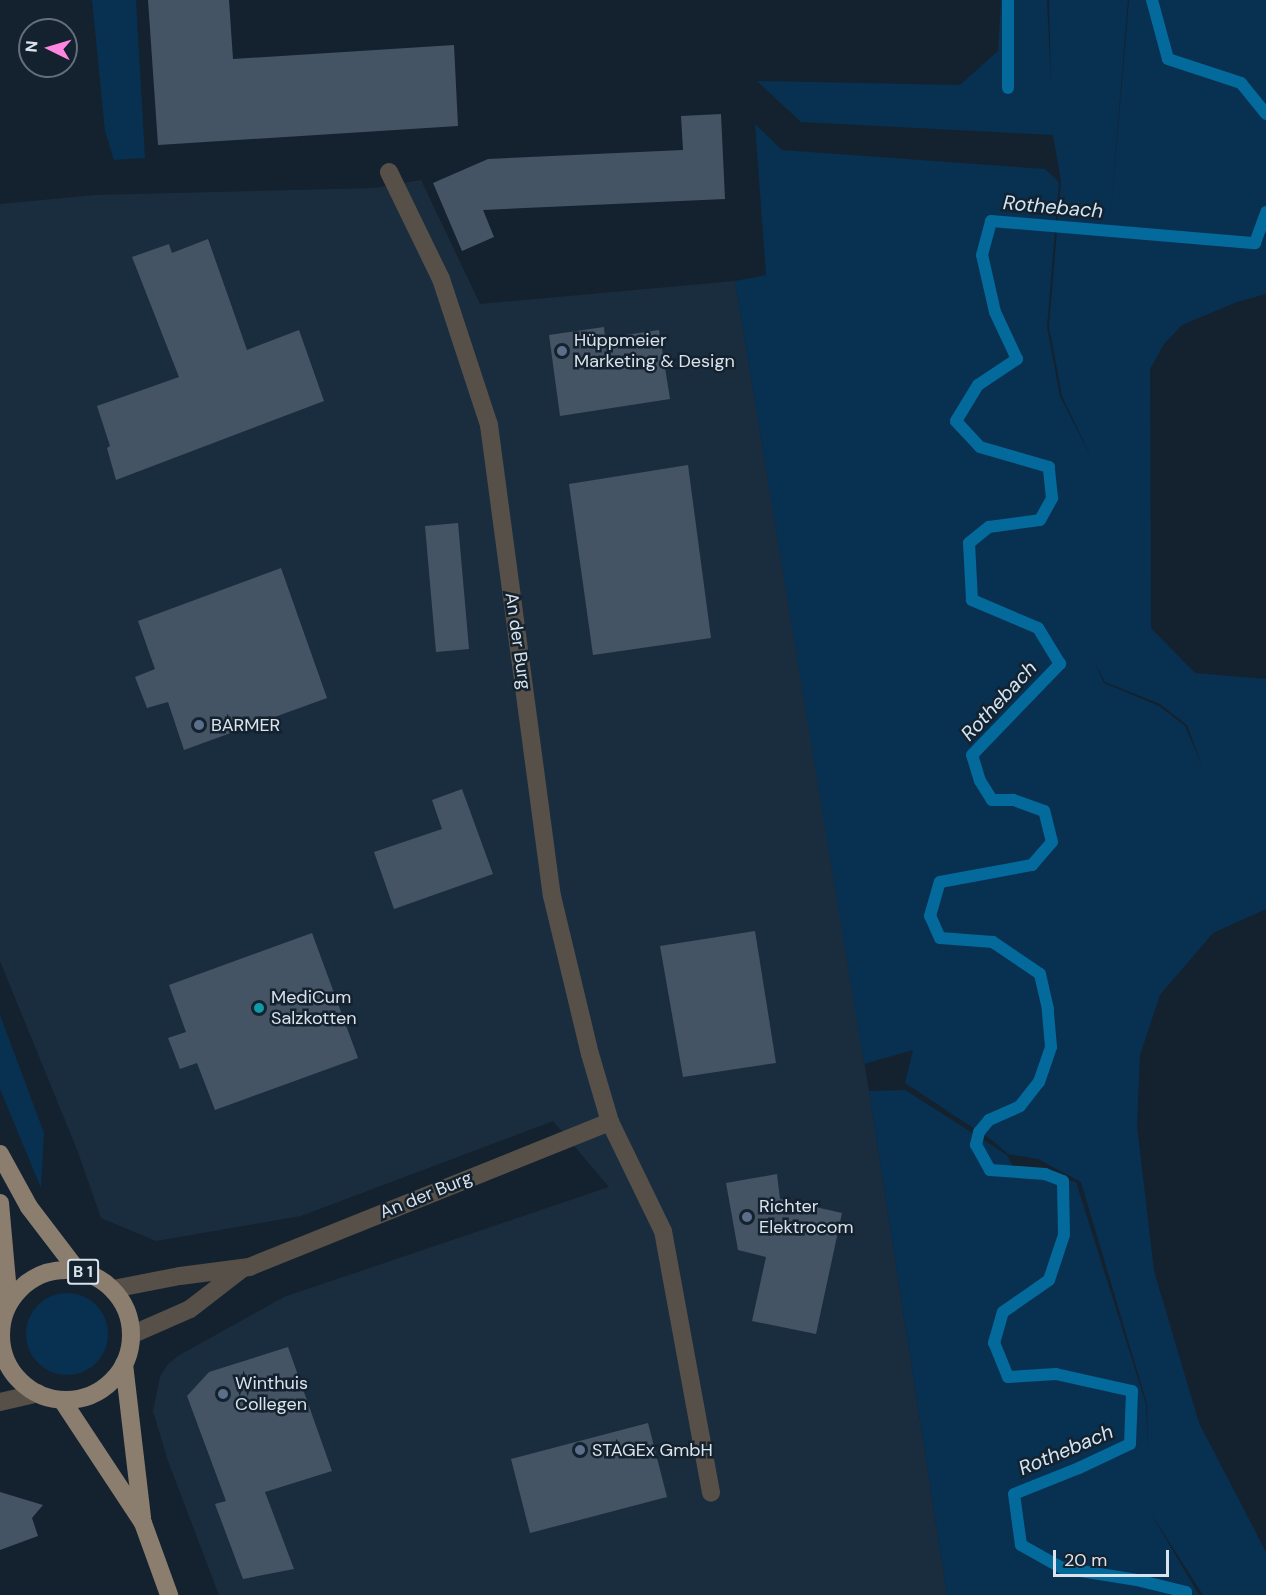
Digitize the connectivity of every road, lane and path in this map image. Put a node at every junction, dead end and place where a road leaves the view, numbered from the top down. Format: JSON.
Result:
{"nodes":[{"id":1,"x":388,"y":172,"type":"dead end"},
{"id":2,"x":610,"y":1122,"type":"junction"},
{"id":3,"x":0,"y":1154,"type":"edge"},
{"id":4,"x":0,"y":1203,"type":"edge"},
{"id":5,"x":242,"y":1269,"type":"junction"},
{"id":6,"x":78,"y":1270,"type":"junction"},
{"id":7,"x":113,"y":1289,"type":"junction"},
{"id":8,"x":9,"y":1303,"type":"junction"},
{"id":9,"x":131,"y":1335,"type":"junction"},
{"id":10,"x":0,"y":1339,"type":"edge"},
{"id":11,"x":124,"y":1364,"type":"junction"},
{"id":12,"x":38,"y":1393,"type":"junction"},
{"id":13,"x":62,"y":1400,"type":"junction"},
{"id":14,"x":0,"y":1402,"type":"edge"},
{"id":15,"x":711,"y":1493,"type":"dead end"},
{"id":16,"x":142,"y":1523,"type":"junction"},
{"id":17,"x":169,"y":1595,"type":"edge"}],
"edges":[{"from":1,"to":2,"type":"street","name":"An der Burg"},
{"from":2,"to":5,"type":"street","name":"An der Burg"},
{"from":2,"to":15,"type":"street","name":"An der Burg"},
{"from":3,"to":6,"type":"main road","number":"B 1"},
{"from":4,"to":8,"type":"main road","number":"B 1"},
{"from":5,"to":7,"type":"street","name":"An der Burg"},
{"from":5,"to":9,"type":"street","name":"An der Burg"},
{"from":6,"to":7,"type":"main road","number":"B 1"},
{"from":6,"to":8,"type":"main road","number":"B 1"},
{"from":7,"to":9,"type":"main road","number":"B 1"},
{"from":8,"to":10,"type":"main road","number":"B 1"},
{"from":9,"to":11,"type":"main road","number":"B 1"},
{"from":10,"to":12,"type":"main road","number":"B 1"},
{"from":11,"to":13,"type":"main road","number":"B 1"},
{"from":11,"to":16,"type":"main road","number":"B 1"},
{"from":12,"to":13,"type":"main road","number":"B 1"},
{"from":12,"to":14,"type":"street"},
{"from":13,"to":16,"type":"main road","number":"B 1"},
{"from":16,"to":17,"type":"main road","number":"B 1"}]}
